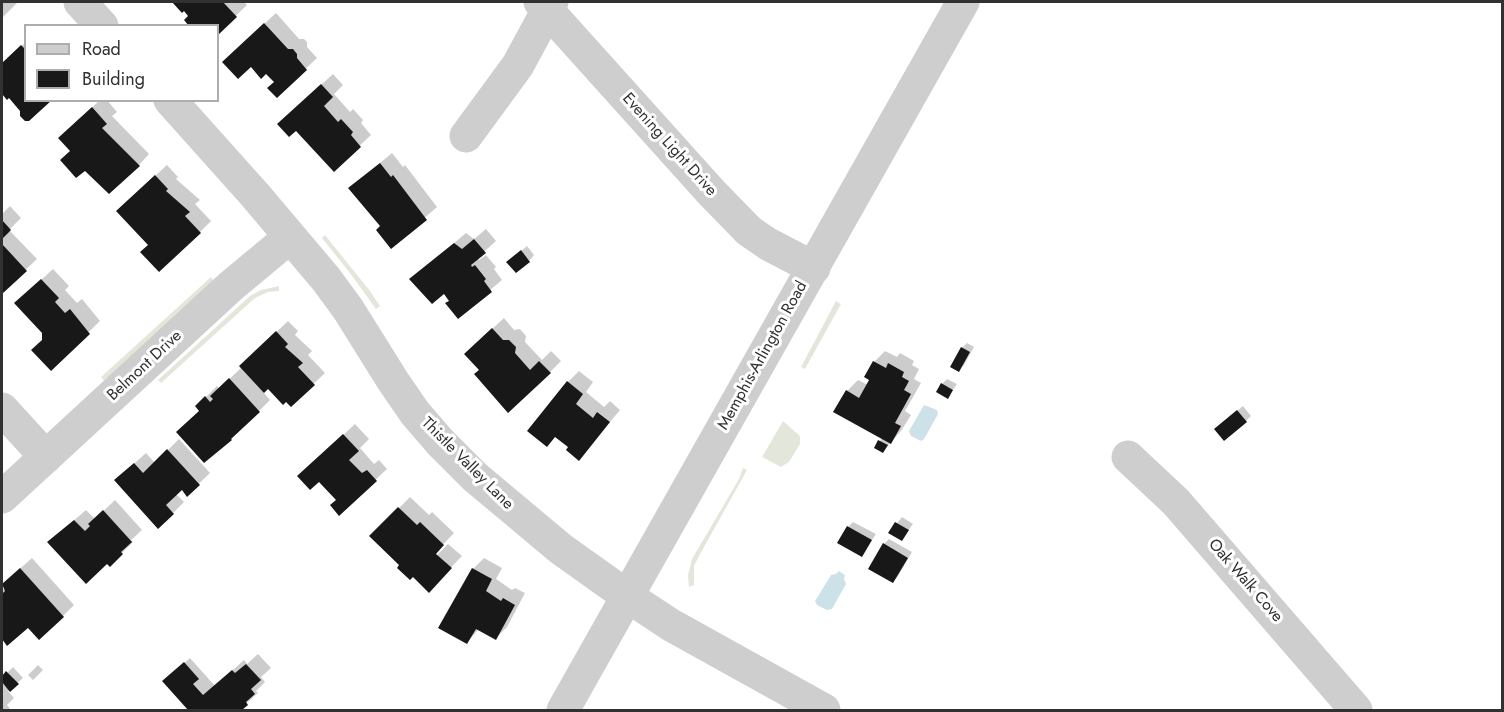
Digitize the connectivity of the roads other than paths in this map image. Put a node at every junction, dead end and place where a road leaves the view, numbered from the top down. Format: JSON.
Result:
{"nodes":[{"id":1,"x":80,"y":2,"type":"edge"},
{"id":2,"x":963,"y":2,"type":"edge"},
{"id":3,"x":546,"y":4,"type":"edge"},
{"id":4,"x":100,"y":24,"type":"edge"},
{"id":5,"x":172,"y":102,"type":"edge"},
{"id":6,"x":466,"y":136,"type":"dead end"},
{"id":7,"x":290,"y":237,"type":"junction"},
{"id":8,"x":814,"y":268,"type":"junction"},
{"id":9,"x":2,"y":409,"type":"edge"},
{"id":10,"x":46,"y":457,"type":"junction"},
{"id":11,"x":1128,"y":457,"type":"dead end"},
{"id":12,"x":2,"y":497,"type":"edge"},
{"id":13,"x":627,"y":596,"type":"junction"},
{"id":14,"x":563,"y":711,"type":"edge"},
{"id":15,"x":824,"y":711,"type":"edge"},
{"id":16,"x":1356,"y":711,"type":"edge"}],
"edges":[{"from":1,"to":4,"type":"street"},
{"from":2,"to":8,"type":"street","name":"Memphis-Arlington Road"},
{"from":3,"to":6,"type":"street"},
{"from":3,"to":8,"type":"street","name":"Evening Light Drive"},
{"from":5,"to":7,"type":"street","name":"Thistle Valley Lane"},
{"from":7,"to":10,"type":"street","name":"Belmont Drive"},
{"from":7,"to":13,"type":"street","name":"Thistle Valley Lane"},
{"from":8,"to":13,"type":"street","name":"Memphis-Arlington Road"},
{"from":9,"to":10,"type":"street"},
{"from":10,"to":12,"type":"street","name":"Belmont Drive"},
{"from":11,"to":16,"type":"street","name":"Oak Walk Cove"},
{"from":13,"to":14,"type":"street","name":"Memphis-Arlington Road"},
{"from":13,"to":15,"type":"street","name":"Thistle Valley Lane"}]}
